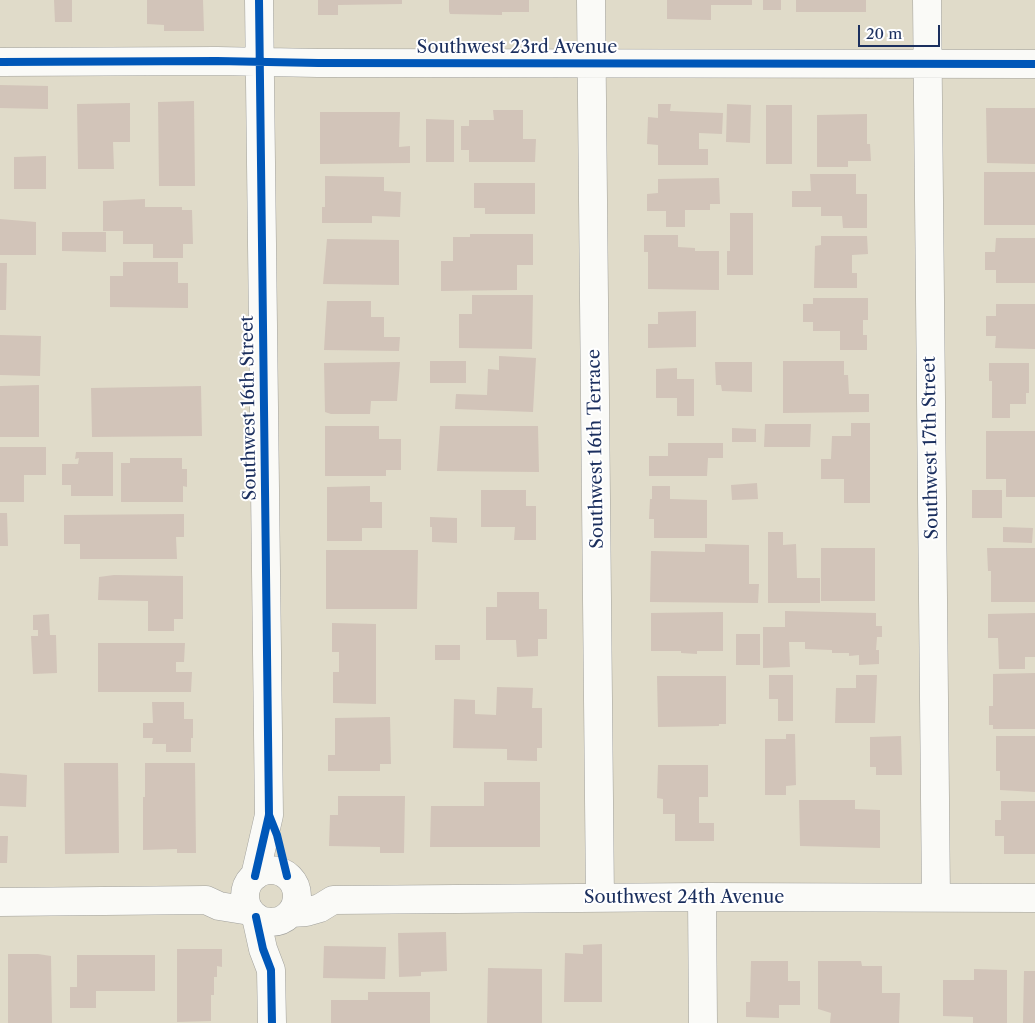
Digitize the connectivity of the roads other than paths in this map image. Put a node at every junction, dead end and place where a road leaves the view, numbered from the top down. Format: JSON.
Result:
{"nodes":[{"id":1,"x":260,"y":0,"type":"edge"},
{"id":2,"x":591,"y":0,"type":"edge"},
{"id":3,"x":927,"y":0,"type":"edge"},
{"id":4,"x":0,"y":62,"type":"edge"},
{"id":5,"x":260,"y":62,"type":"junction"},
{"id":6,"x":592,"y":63,"type":"junction"},
{"id":7,"x":928,"y":63,"type":"junction"},
{"id":8,"x":1035,"y":64,"type":"edge"},
{"id":9,"x":269,"y":815,"type":"junction"},
{"id":10,"x":252,"y":880,"type":"junction"},
{"id":11,"x":291,"y":881,"type":"junction"},
{"id":12,"x":702,"y":897,"type":"junction"},
{"id":13,"x":936,"y":897,"type":"junction"},
{"id":14,"x":600,"y":898,"type":"junction"},
{"id":15,"x":1035,"y":898,"type":"edge"},
{"id":16,"x":206,"y":900,"type":"junction"},
{"id":17,"x":333,"y":900,"type":"junction"},
{"id":18,"x":0,"y":902,"type":"edge"},
{"id":19,"x":253,"y":914,"type":"junction"},
{"id":20,"x":289,"y":915,"type":"junction"},
{"id":21,"x":271,"y":970,"type":"junction"},
{"id":22,"x":272,"y":1023,"type":"edge"},
{"id":23,"x":703,"y":1023,"type":"edge"}],
"edges":[{"from":1,"to":5,"type":"street","name":"Southwest 16th Street"},
{"from":2,"to":6,"type":"street","name":"Southwest 16th Terrace"},
{"from":3,"to":7,"type":"street","name":"Southwest 17th Street"},
{"from":4,"to":5,"type":"street","name":"Southwest 23rd Avenue"},
{"from":5,"to":6,"type":"street","name":"Southwest 23rd Avenue"},
{"from":5,"to":9,"type":"street","name":"Southwest 16th Street"},
{"from":6,"to":7,"type":"street","name":"Southwest 23rd Avenue"},
{"from":6,"to":14,"type":"street","name":"Southwest 16th Terrace"},
{"from":7,"to":8,"type":"street","name":"Southwest 23rd Avenue"},
{"from":7,"to":13,"type":"street","name":"Southwest 17th Street"},
{"from":9,"to":10,"type":"street","name":"Southwest 16th Street"},
{"from":9,"to":11,"type":"street","name":"Southwest 16th Street"},
{"from":10,"to":11,"type":"street"},
{"from":10,"to":16,"type":"street"},
{"from":10,"to":19,"type":"street"},
{"from":11,"to":17,"type":"street","name":"Southwest 24th Avenue"},
{"from":11,"to":20,"type":"street"},
{"from":12,"to":13,"type":"street","name":"Southwest 24th Avenue"},
{"from":12,"to":14,"type":"street","name":"Southwest 24th Avenue"},
{"from":12,"to":23,"type":"street"},
{"from":13,"to":15,"type":"street","name":"Southwest 24th Avenue"},
{"from":14,"to":17,"type":"street","name":"Southwest 24th Avenue"},
{"from":16,"to":18,"type":"street"},
{"from":16,"to":19,"type":"street"},
{"from":17,"to":20,"type":"street","name":"Southwest 24th Avenue"},
{"from":19,"to":20,"type":"street"},
{"from":19,"to":21,"type":"street"},
{"from":20,"to":21,"type":"street"},
{"from":21,"to":22,"type":"street"}]}
